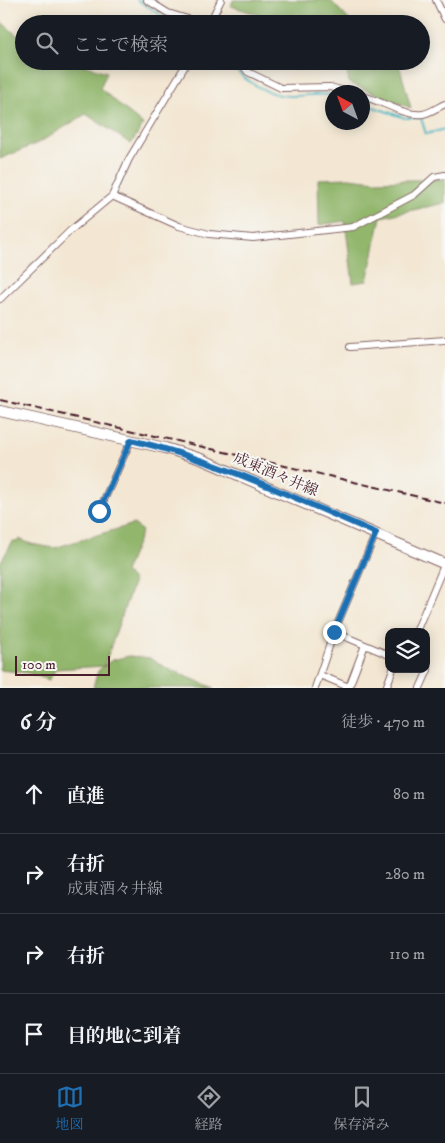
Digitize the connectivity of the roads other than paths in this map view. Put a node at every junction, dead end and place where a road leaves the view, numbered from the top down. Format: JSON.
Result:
{"nodes":[{"id":1,"x":148,"y":0,"type":"edge"},
{"id":2,"x":221,"y":0,"type":"edge"},
{"id":3,"x":436,"y":0,"type":"edge"},
{"id":4,"x":175,"y":15,"type":"edge"},
{"id":5,"x":213,"y":15,"type":"edge"},
{"id":6,"x":445,"y":19,"type":"edge"},
{"id":7,"x":183,"y":70,"type":"edge"},
{"id":8,"x":246,"y":70,"type":"edge"},
{"id":9,"x":325,"y":87,"type":"edge"},
{"id":10,"x":370,"y":98,"type":"edge"},
{"id":11,"x":445,"y":104,"type":"edge"},
{"id":12,"x":445,"y":175,"type":"edge"},
{"id":13,"x":112,"y":196,"type":"junction"},
{"id":14,"x":0,"y":299,"type":"edge"},
{"id":15,"x":445,"y":340,"type":"edge"},
{"id":16,"x":350,"y":347,"type":"dead end"},
{"id":17,"x":0,"y":411,"type":"edge"},
{"id":18,"x":131,"y":440,"type":"junction"},
{"id":19,"x":99,"y":511,"type":"dead end"},
{"id":20,"x":376,"y":533,"type":"junction"},
{"id":21,"x":445,"y":564,"type":"edge"},
{"id":22,"x":418,"y":628,"type":"edge"},
{"id":23,"x":334,"y":632,"type":"junction"},
{"id":24,"x":365,"y":645,"type":"junction"},
{"id":25,"x":385,"y":652,"type":"edge"},
{"id":26,"x":392,"y":673,"type":"edge"},
{"id":27,"x":427,"y":673,"type":"edge"},
{"id":28,"x":320,"y":675,"type":"junction"},
{"id":29,"x":316,"y":688,"type":"edge"},
{"id":30,"x":350,"y":688,"type":"edge"},
{"id":31,"x":386,"y":688,"type":"edge"},
{"id":32,"x":420,"y":688,"type":"edge"}],
"edges":[{"from":1,"to":4,"type":"street"},
{"from":2,"to":5,"type":"street"},
{"from":3,"to":6,"type":"street"},
{"from":7,"to":13,"type":"street"},
{"from":8,"to":9,"type":"street"},
{"from":10,"to":11,"type":"street"},
{"from":12,"to":13,"type":"street"},
{"from":13,"to":14,"type":"street"},
{"from":15,"to":16,"type":"street"},
{"from":17,"to":18,"type":"main road","name":"成東酒々井線"},
{"from":18,"to":19,"type":"street"},
{"from":18,"to":20,"type":"main road","name":"成東酒々井線"},
{"from":20,"to":21,"type":"main road","name":"成東酒々井線"},
{"from":20,"to":23,"type":"street"},
{"from":21,"to":22,"type":"street"},
{"from":23,"to":24,"type":"street"},
{"from":23,"to":28,"type":"street"},
{"from":24,"to":25,"type":"street"},
{"from":24,"to":30,"type":"street"},
{"from":26,"to":31,"type":"street"},
{"from":27,"to":32,"type":"street"},
{"from":28,"to":29,"type":"street"},
{"from":28,"to":30,"type":"street"}]}
